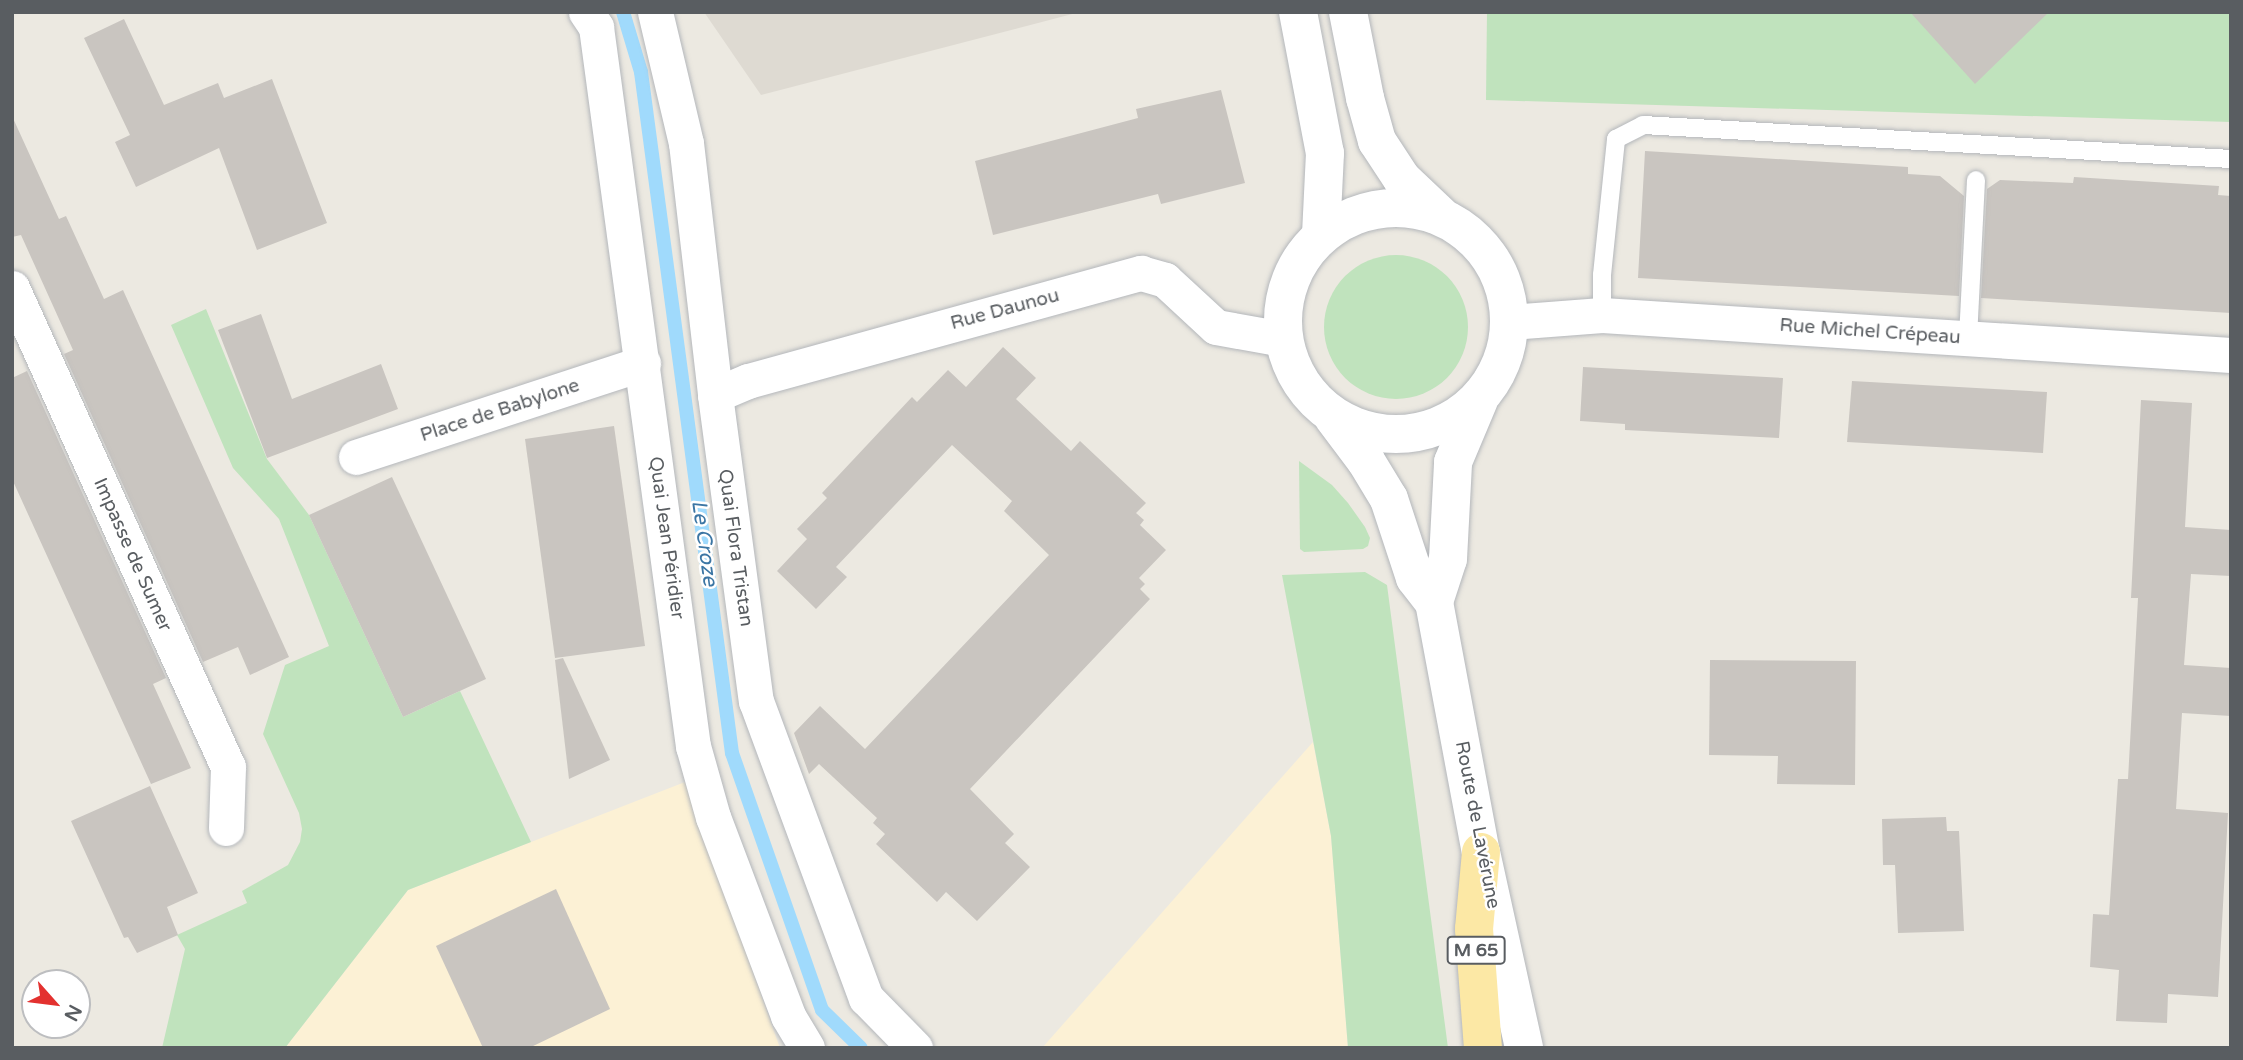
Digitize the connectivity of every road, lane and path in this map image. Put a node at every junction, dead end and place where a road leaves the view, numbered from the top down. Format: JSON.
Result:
{"nodes":[{"id":1,"x":586,"y":12,"type":"edge"},
{"id":2,"x":655,"y":12,"type":"edge"},
{"id":3,"x":1298,"y":12,"type":"edge"},
{"id":4,"x":1349,"y":12,"type":"edge"},
{"id":5,"x":2231,"y":159,"type":"edge"},
{"id":6,"x":1976,"y":180,"type":"dead end"},
{"id":7,"x":1442,"y":217,"type":"junction"},
{"id":8,"x":1321,"y":235,"type":"junction"},
{"id":9,"x":12,"y":288,"type":"edge"},
{"id":10,"x":1602,"y":315,"type":"junction"},
{"id":11,"x":1510,"y":322,"type":"junction"},
{"id":12,"x":1968,"y":338,"type":"junction"},
{"id":13,"x":1283,"y":339,"type":"junction"},
{"id":14,"x":2231,"y":355,"type":"edge"},
{"id":15,"x":643,"y":363,"type":"junction"},
{"id":16,"x":715,"y":395,"type":"junction"},
{"id":17,"x":1479,"y":400,"type":"junction"},
{"id":18,"x":1331,"y":416,"type":"junction"},
{"id":19,"x":356,"y":457,"type":"dead end"},
{"id":20,"x":1434,"y":602,"type":"junction"},
{"id":21,"x":226,"y":828,"type":"dead end"},
{"id":22,"x":1481,"y":852,"type":"junction"},
{"id":23,"x":1524,"y":1039,"type":"edge"},
{"id":24,"x":807,"y":1048,"type":"edge"},
{"id":25,"x":915,"y":1048,"type":"edge"},
{"id":26,"x":1483,"y":1048,"type":"edge"}],
"edges":[{"from":1,"to":15,"type":"street","name":"Quai Jean Péridier"},
{"from":2,"to":16,"type":"street","name":"Quai Flora Tristan"},
{"from":3,"to":8,"type":"main road"},
{"from":4,"to":7,"type":"main road"},
{"from":5,"to":10,"type":"lane"},
{"from":6,"to":12,"type":"lane"},
{"from":7,"to":8,"type":"main road"},
{"from":7,"to":11,"type":"main road"},
{"from":8,"to":13,"type":"main road"},
{"from":9,"to":21,"type":"street","name":"Impasse de Sumer"},
{"from":10,"to":11,"type":"street","name":"Rue Michel Crépeau"},
{"from":10,"to":12,"type":"street","name":"Rue Michel Crépeau"},
{"from":11,"to":17,"type":"main road"},
{"from":12,"to":14,"type":"street","name":"Rue Michel Crépeau"},
{"from":13,"to":16,"type":"street","name":"Rue Daunou"},
{"from":13,"to":18,"type":"main road"},
{"from":15,"to":19,"type":"street","name":"Place de Babylone"},
{"from":15,"to":24,"type":"street","name":"Quai Jean Péridier"},
{"from":16,"to":25,"type":"street","name":"Quai Flora Tristan"},
{"from":17,"to":18,"type":"main road"},
{"from":17,"to":20,"type":"main road","name":"Route de Lavérune"},
{"from":18,"to":20,"type":"main road","name":"Route de Lavérune"},
{"from":20,"to":22,"type":"main road","name":"Route de Lavérune"},
{"from":22,"to":23,"type":"main road","name":"Route de Lavérune"},
{"from":22,"to":26,"type":"main road","number":"M 65"}]}
